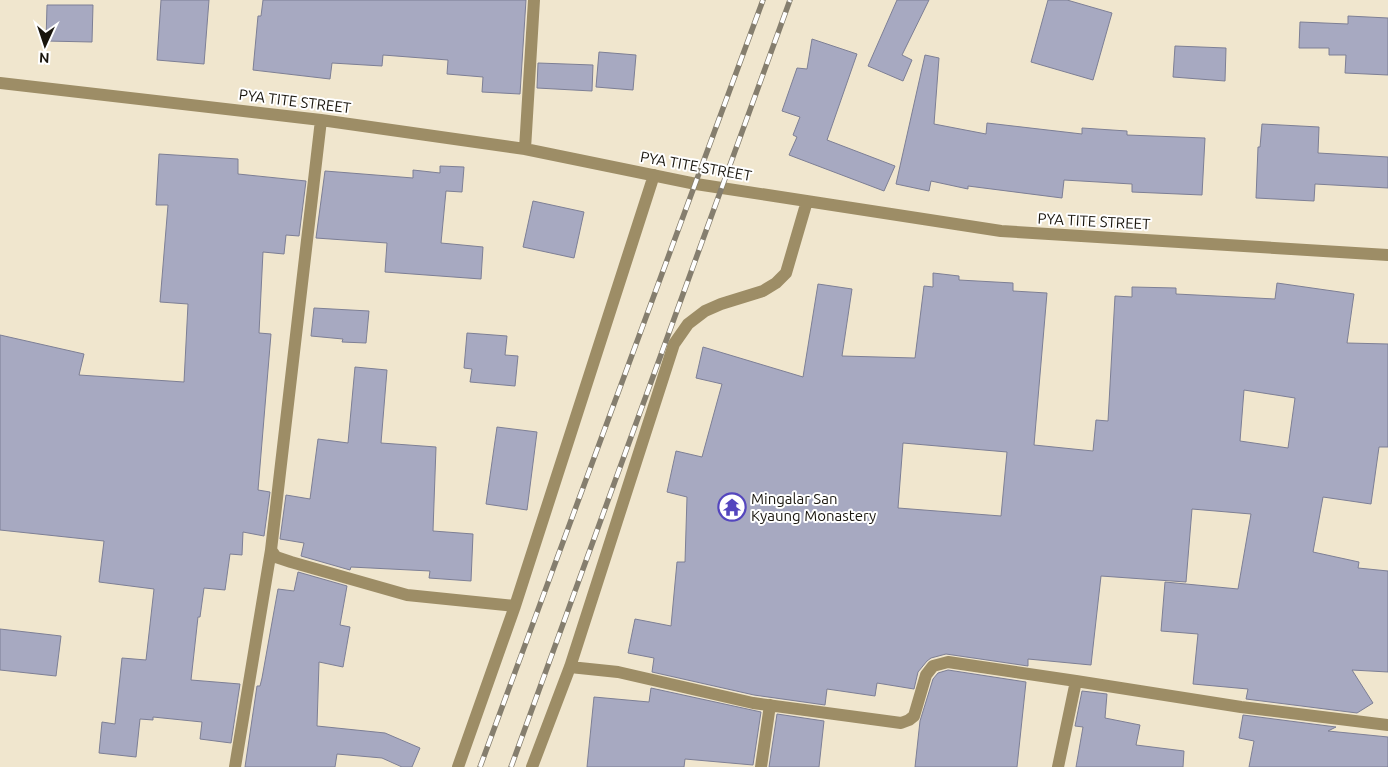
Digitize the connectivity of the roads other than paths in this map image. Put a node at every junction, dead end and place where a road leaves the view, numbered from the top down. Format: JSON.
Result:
{"nodes":[{"id":1,"x":534,"y":0,"type":"edge"},
{"id":2,"x":0,"y":83,"type":"edge"},
{"id":3,"x":321,"y":120,"type":"junction"},
{"id":4,"x":525,"y":150,"type":"junction"},
{"id":5,"x":654,"y":175,"type":"junction"},
{"id":6,"x":807,"y":201,"type":"junction"},
{"id":7,"x":1388,"y":255,"type":"edge"},
{"id":8,"x":271,"y":550,"type":"junction"},
{"id":9,"x":515,"y":606,"type":"junction"},
{"id":10,"x":570,"y":667,"type":"junction"},
{"id":11,"x":1076,"y":681,"type":"junction"},
{"id":12,"x":770,"y":705,"type":"junction"},
{"id":13,"x":1388,"y":725,"type":"edge"},
{"id":14,"x":235,"y":767,"type":"edge"},
{"id":15,"x":458,"y":767,"type":"edge"},
{"id":16,"x":532,"y":767,"type":"edge"},
{"id":17,"x":761,"y":767,"type":"edge"},
{"id":18,"x":1058,"y":767,"type":"edge"}],
"edges":[{"from":1,"to":4,"type":"street"},
{"from":2,"to":3,"type":"street","name":"PYA TITE STREET"},
{"from":3,"to":4,"type":"street","name":"PYA TITE STREET"},
{"from":3,"to":8,"type":"street"},
{"from":4,"to":5,"type":"street","name":"PYA TITE STREET"},
{"from":5,"to":6,"type":"street","name":"PYA TITE STREET"},
{"from":5,"to":9,"type":"street"},
{"from":6,"to":7,"type":"street","name":"PYA TITE STREET"},
{"from":6,"to":10,"type":"street"},
{"from":8,"to":9,"type":"street"},
{"from":8,"to":14,"type":"street"},
{"from":9,"to":15,"type":"street"},
{"from":10,"to":12,"type":"street"},
{"from":10,"to":16,"type":"street"},
{"from":11,"to":12,"type":"street"},
{"from":11,"to":13,"type":"street"},
{"from":11,"to":18,"type":"street"},
{"from":12,"to":17,"type":"street"}]}
